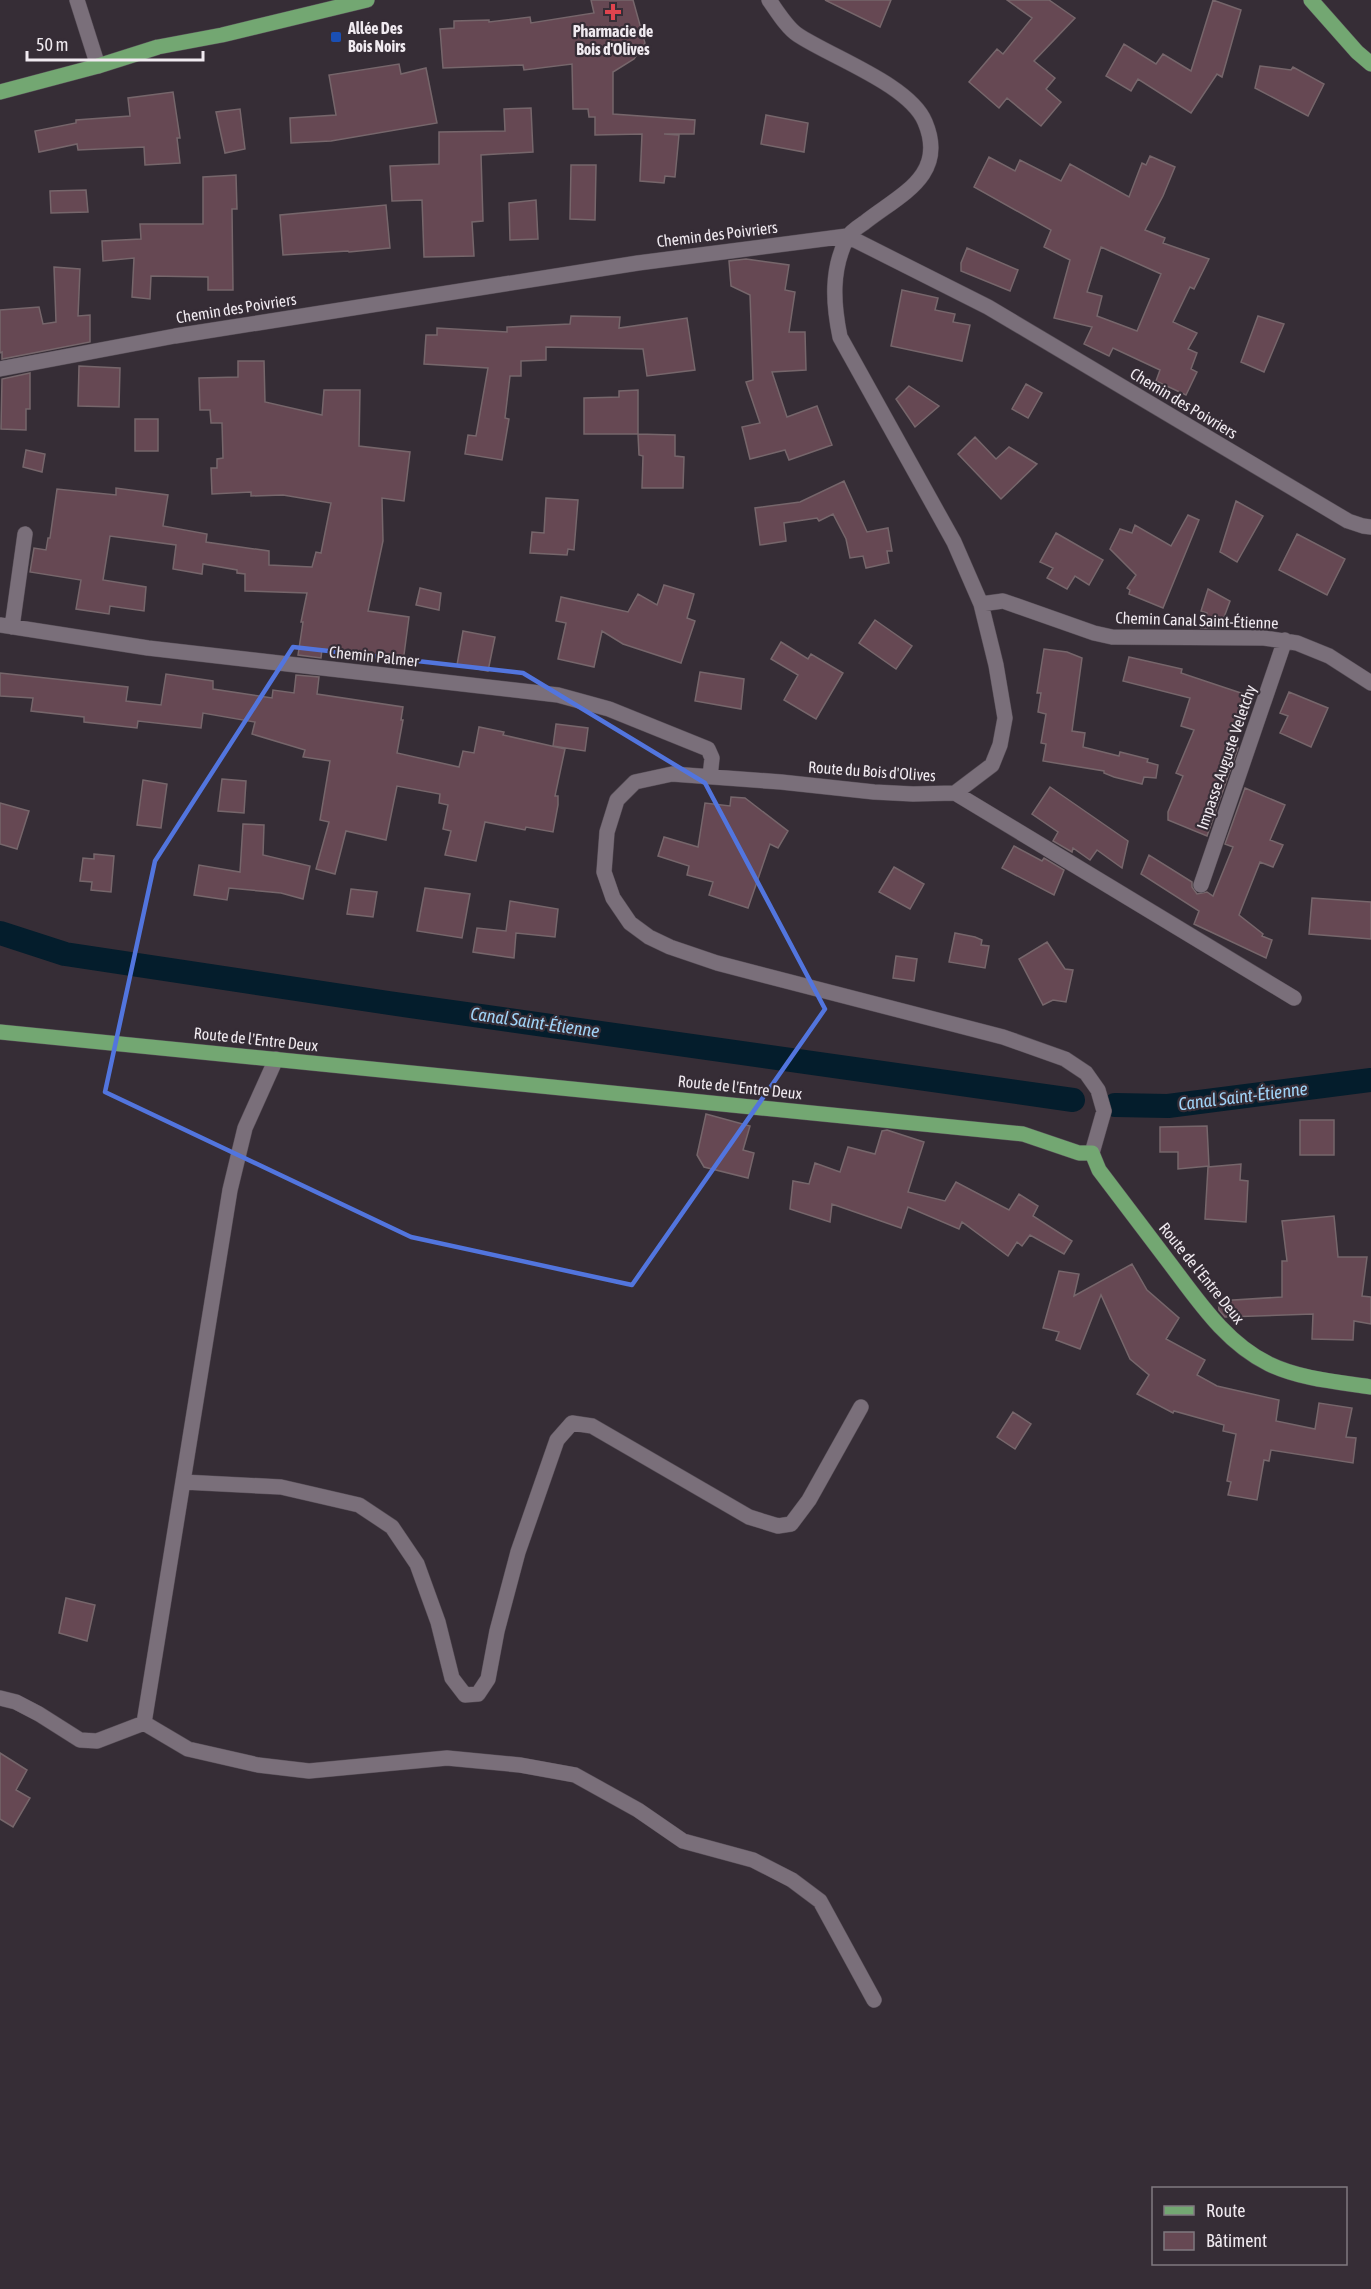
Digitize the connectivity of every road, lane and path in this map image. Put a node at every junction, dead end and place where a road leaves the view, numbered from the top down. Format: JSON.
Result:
{"nodes":[{"id":1,"x":77,"y":0,"type":"edge"},
{"id":2,"x":367,"y":0,"type":"edge"},
{"id":3,"x":769,"y":0,"type":"edge"},
{"id":4,"x":779,"y":0,"type":"edge"},
{"id":5,"x":1311,"y":0,"type":"edge"},
{"id":6,"x":782,"y":17,"type":"junction"},
{"id":7,"x":1371,"y":64,"type":"edge"},
{"id":8,"x":98,"y":66,"type":"junction"},
{"id":9,"x":0,"y":92,"type":"edge"},
{"id":10,"x":847,"y":236,"type":"junction"},
{"id":11,"x":0,"y":369,"type":"edge"},
{"id":12,"x":1371,"y":527,"type":"edge"},
{"id":13,"x":25,"y":534,"type":"dead end"},
{"id":14,"x":981,"y":604,"type":"junction"},
{"id":15,"x":6,"y":626,"type":"edge"},
{"id":16,"x":1285,"y":640,"type":"junction"},
{"id":17,"x":1371,"y":683,"type":"edge"},
{"id":18,"x":710,"y":777,"type":"junction"},
{"id":19,"x":955,"y":793,"type":"junction"},
{"id":20,"x":1201,"y":885,"type":"dead end"},
{"id":21,"x":1294,"y":999,"type":"dead end"},
{"id":22,"x":0,"y":1032,"type":"edge"},
{"id":23,"x":276,"y":1059,"type":"junction"},
{"id":24,"x":1092,"y":1153,"type":"junction"},
{"id":25,"x":1371,"y":1387,"type":"edge"},
{"id":26,"x":861,"y":1407,"type":"dead end"},
{"id":27,"x":183,"y":1482,"type":"junction"},
{"id":28,"x":0,"y":1698,"type":"edge"},
{"id":29,"x":144,"y":1723,"type":"junction"},
{"id":30,"x":874,"y":2000,"type":"dead end"}],
"edges":[{"from":1,"to":8,"type":"street"},
{"from":2,"to":8,"type":"main road"},
{"from":3,"to":6,"type":"street"},
{"from":4,"to":6,"type":"street"},
{"from":5,"to":7,"type":"main road"},
{"from":6,"to":10,"type":"street"},
{"from":8,"to":9,"type":"main road"},
{"from":10,"to":11,"type":"street","name":"Chemin des Poivriers"},
{"from":10,"to":12,"type":"street","name":"Chemin des Poivriers"},
{"from":10,"to":14,"type":"street","name":"Route du Bois d'Olives"},
{"from":13,"to":15,"type":"street"},
{"from":14,"to":16,"type":"street","name":"Chemin Canal Saint-Étienne"},
{"from":14,"to":19,"type":"street","name":"Route du Bois d'Olives"},
{"from":15,"to":18,"type":"street","name":"Chemin Palmer"},
{"from":16,"to":17,"type":"street","name":"Chemin Canal Saint-Étienne"},
{"from":16,"to":20,"type":"street","name":"Impasse Auguste Veletchy"},
{"from":18,"to":19,"type":"street","name":"Route du Bois d'Olives"},
{"from":18,"to":24,"type":"street","name":"Route du Bois d'Olives"},
{"from":19,"to":21,"type":"street"},
{"from":22,"to":23,"type":"main road","name":"Route de l'Entre Deux"},
{"from":23,"to":24,"type":"main road","name":"Route de l'Entre Deux"},
{"from":23,"to":27,"type":"street"},
{"from":24,"to":25,"type":"main road","name":"Route de l'Entre Deux"},
{"from":26,"to":27,"type":"street"},
{"from":27,"to":29,"type":"street"},
{"from":28,"to":29,"type":"street"},
{"from":29,"to":30,"type":"street"}]}
